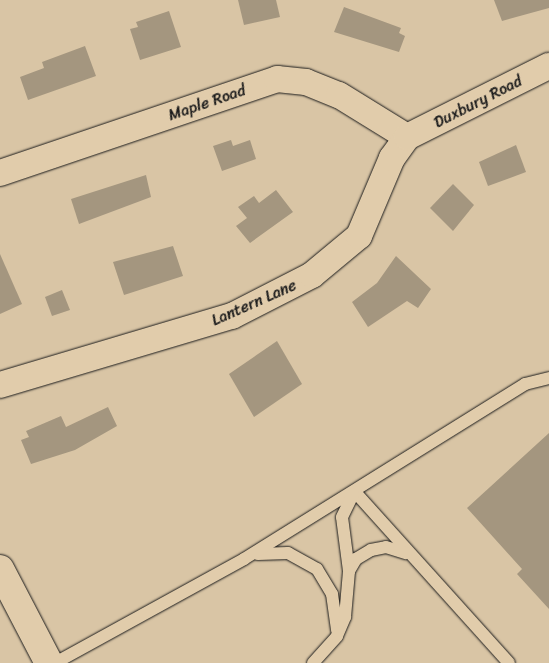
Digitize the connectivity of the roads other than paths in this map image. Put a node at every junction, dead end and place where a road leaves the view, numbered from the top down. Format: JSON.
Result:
{"nodes":[{"id":1,"x":549,"y":66,"type":"edge"},
{"id":2,"x":407,"y":137,"type":"junction"},
{"id":3,"x":0,"y":173,"type":"edge"},
{"id":4,"x":548,"y":377,"type":"edge"},
{"id":5,"x":0,"y":385,"type":"edge"},
{"id":6,"x":355,"y":492,"type":"junction"},
{"id":7,"x":406,"y":553,"type":"junction"},
{"id":8,"x":244,"y":559,"type":"junction"},
{"id":9,"x":0,"y":569,"type":"edge"},
{"id":10,"x":348,"y":571,"type":"junction"},
{"id":11,"x":337,"y":636,"type":"junction"},
{"id":12,"x":49,"y":663,"type":"edge"},
{"id":13,"x":55,"y":663,"type":"edge"},
{"id":14,"x":314,"y":663,"type":"edge"},
{"id":15,"x":509,"y":663,"type":"edge"}],
"edges":[{"from":1,"to":2,"type":"street","name":"Duxbury Road"},
{"from":2,"to":3,"type":"street","name":"Maple Road"},
{"from":2,"to":5,"type":"street","name":"Lantern Lane"},
{"from":4,"to":6,"type":"lane"},
{"from":6,"to":7,"type":"lane"},
{"from":6,"to":8,"type":"lane"},
{"from":6,"to":10,"type":"lane"},
{"from":7,"to":10,"type":"lane"},
{"from":7,"to":15,"type":"lane"},
{"from":8,"to":11,"type":"lane"},
{"from":8,"to":13,"type":"lane"},
{"from":9,"to":12,"type":"highway"},
{"from":10,"to":11,"type":"lane"},
{"from":11,"to":14,"type":"lane"}]}
